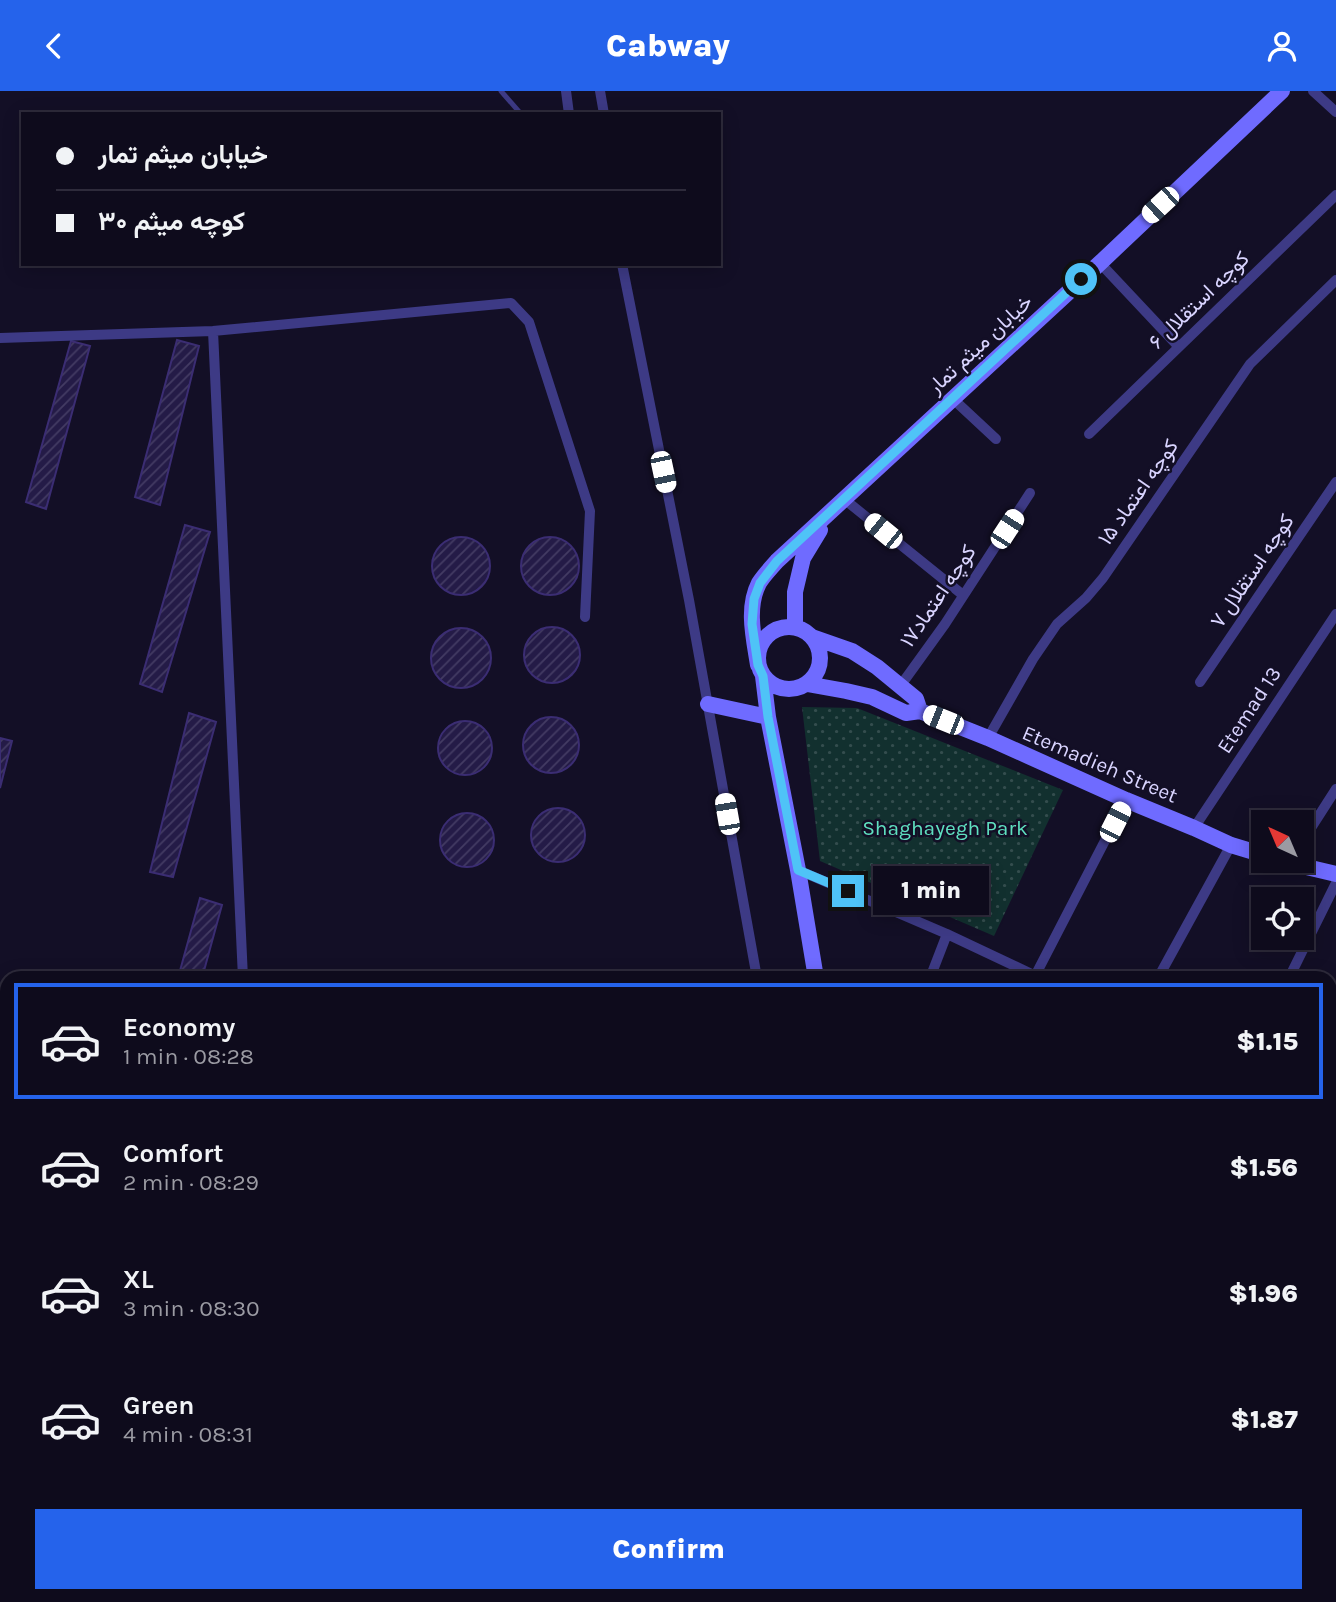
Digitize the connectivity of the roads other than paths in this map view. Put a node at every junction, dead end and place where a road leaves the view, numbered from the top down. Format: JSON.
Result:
{"nodes":[{"id":1,"x":501,"y":91,"type":"edge"},
{"id":2,"x":566,"y":91,"type":"edge"},
{"id":3,"x":600,"y":91,"type":"edge"},
{"id":4,"x":1282,"y":91,"type":"edge"},
{"id":5,"x":1313,"y":91,"type":"edge"},
{"id":6,"x":519,"y":112,"type":"edge"},
{"id":7,"x":569,"y":112,"type":"edge"},
{"id":8,"x":604,"y":112,"type":"edge"},
{"id":9,"x":1336,"y":113,"type":"edge"},
{"id":10,"x":1336,"y":195,"type":"edge"},
{"id":11,"x":1100,"y":263,"type":"junction"},
{"id":12,"x":622,"y":266,"type":"edge"},
{"id":13,"x":1336,"y":280,"type":"edge"},
{"id":14,"x":213,"y":331,"type":"junction"},
{"id":15,"x":0,"y":338,"type":"edge"},
{"id":16,"x":1178,"y":347,"type":"junction"},
{"id":17,"x":952,"y":398,"type":"junction"},
{"id":18,"x":1089,"y":434,"type":"dead end"},
{"id":19,"x":996,"y":439,"type":"dead end"},
{"id":20,"x":1336,"y":482,"type":"edge"},
{"id":21,"x":1030,"y":493,"type":"dead end"},
{"id":22,"x":844,"y":499,"type":"junction"},
{"id":23,"x":830,"y":513,"type":"junction"},
{"id":24,"x":963,"y":595,"type":"junction"},
{"id":25,"x":1336,"y":614,"type":"edge"},
{"id":26,"x":585,"y":617,"type":"dead end"},
{"id":27,"x":795,"y":627,"type":"junction"},
{"id":28,"x":812,"y":637,"type":"junction"},
{"id":29,"x":761,"y":670,"type":"junction"},
{"id":30,"x":1200,"y":682,"type":"dead end"},
{"id":31,"x":901,"y":685,"type":"junction"},
{"id":32,"x":801,"y":686,"type":"junction"},
{"id":33,"x":708,"y":704,"type":"junction"},
{"id":34,"x":920,"y":711,"type":"junction"},
{"id":35,"x":768,"y":717,"type":"junction"},
{"id":36,"x":988,"y":738,"type":"junction"},
{"id":37,"x":1336,"y":789,"type":"edge"},
{"id":38,"x":1126,"y":800,"type":"junction"},
{"id":39,"x":1314,"y":823,"type":"edge"},
{"id":40,"x":1194,"y":828,"type":"junction"},
{"id":41,"x":1231,"y":845,"type":"junction"},
{"id":42,"x":1251,"y":851,"type":"edge"},
{"id":43,"x":1314,"y":869,"type":"edge"},
{"id":44,"x":798,"y":870,"type":"junction"},
{"id":45,"x":1336,"y":874,"type":"edge"},
{"id":46,"x":1336,"y":883,"type":"edge"},
{"id":47,"x":947,"y":934,"type":"junction"},
{"id":48,"x":243,"y":971,"type":"edge"},
{"id":49,"x":756,"y":971,"type":"edge"},
{"id":50,"x":815,"y":971,"type":"edge"},
{"id":51,"x":933,"y":971,"type":"edge"},
{"id":52,"x":1024,"y":971,"type":"edge"},
{"id":53,"x":1040,"y":971,"type":"edge"},
{"id":54,"x":1162,"y":971,"type":"edge"},
{"id":55,"x":1292,"y":971,"type":"edge"}],
"edges":[{"from":1,"to":6,"type":"lane"},
{"from":2,"to":7,"type":"street"},
{"from":3,"to":8,"type":"street"},
{"from":4,"to":11,"type":"street","name":"خیابان میثم تمار"},
{"from":5,"to":9,"type":"street"},
{"from":10,"to":16,"type":"street","name":"کوچه استقلال ۶"},
{"from":11,"to":16,"type":"street"},
{"from":11,"to":17,"type":"street","name":"خیابان میثم تمار"},
{"from":12,"to":33,"type":"street"},
{"from":13,"to":36,"type":"street","name":"کوچه اعتماد ۱۵"},
{"from":14,"to":15,"type":"street"},
{"from":14,"to":26,"type":"street"},
{"from":14,"to":48,"type":"street"},
{"from":16,"to":18,"type":"street","name":"کوچه استقلال ۶"},
{"from":17,"to":19,"type":"street"},
{"from":17,"to":22,"type":"street","name":"خیابان میثم تمار"},
{"from":20,"to":30,"type":"street","name":"کوچه استقلال ۷"},
{"from":21,"to":24,"type":"street","name":"کوچه اعتماد۱۷"},
{"from":22,"to":23,"type":"street","name":"خیابان میثم تمار"},
{"from":22,"to":24,"type":"street"},
{"from":23,"to":27,"type":"street","name":"خیابان میثم تمار"},
{"from":23,"to":29,"type":"street","name":"خیابان میثم تمار"},
{"from":24,"to":31,"type":"street","name":"کوچه اعتماد۱۷"},
{"from":25,"to":40,"type":"street","name":"Etemad 13"},
{"from":27,"to":28,"type":"street"},
{"from":27,"to":29,"type":"street"},
{"from":28,"to":31,"type":"street"},
{"from":28,"to":32,"type":"street"},
{"from":29,"to":32,"type":"street"},
{"from":29,"to":35,"type":"street","name":"خیابان میثم تمار"},
{"from":31,"to":34,"type":"street"},
{"from":32,"to":34,"type":"street","name":"Etemadieh Street"},
{"from":32,"to":35,"type":"street"},
{"from":33,"to":35,"type":"street"},
{"from":33,"to":49,"type":"street"},
{"from":34,"to":36,"type":"street","name":"Etemadieh Street"},
{"from":35,"to":44,"type":"street","name":"خیابان میثم تمار"},
{"from":36,"to":38,"type":"street","name":"Etemadieh Street"},
{"from":37,"to":39,"type":"street"},
{"from":38,"to":40,"type":"street","name":"Etemadieh Street"},
{"from":38,"to":53,"type":"street"},
{"from":40,"to":41,"type":"street","name":"Etemadieh Street"},
{"from":41,"to":42,"type":"street","name":"Etemadieh Street"},
{"from":41,"to":54,"type":"street"},
{"from":43,"to":45,"type":"street"},
{"from":44,"to":47,"type":"street"},
{"from":44,"to":50,"type":"street","name":"خیابان میثم تمار"},
{"from":46,"to":55,"type":"street"},
{"from":47,"to":51,"type":"street"},
{"from":47,"to":52,"type":"street"}]}
